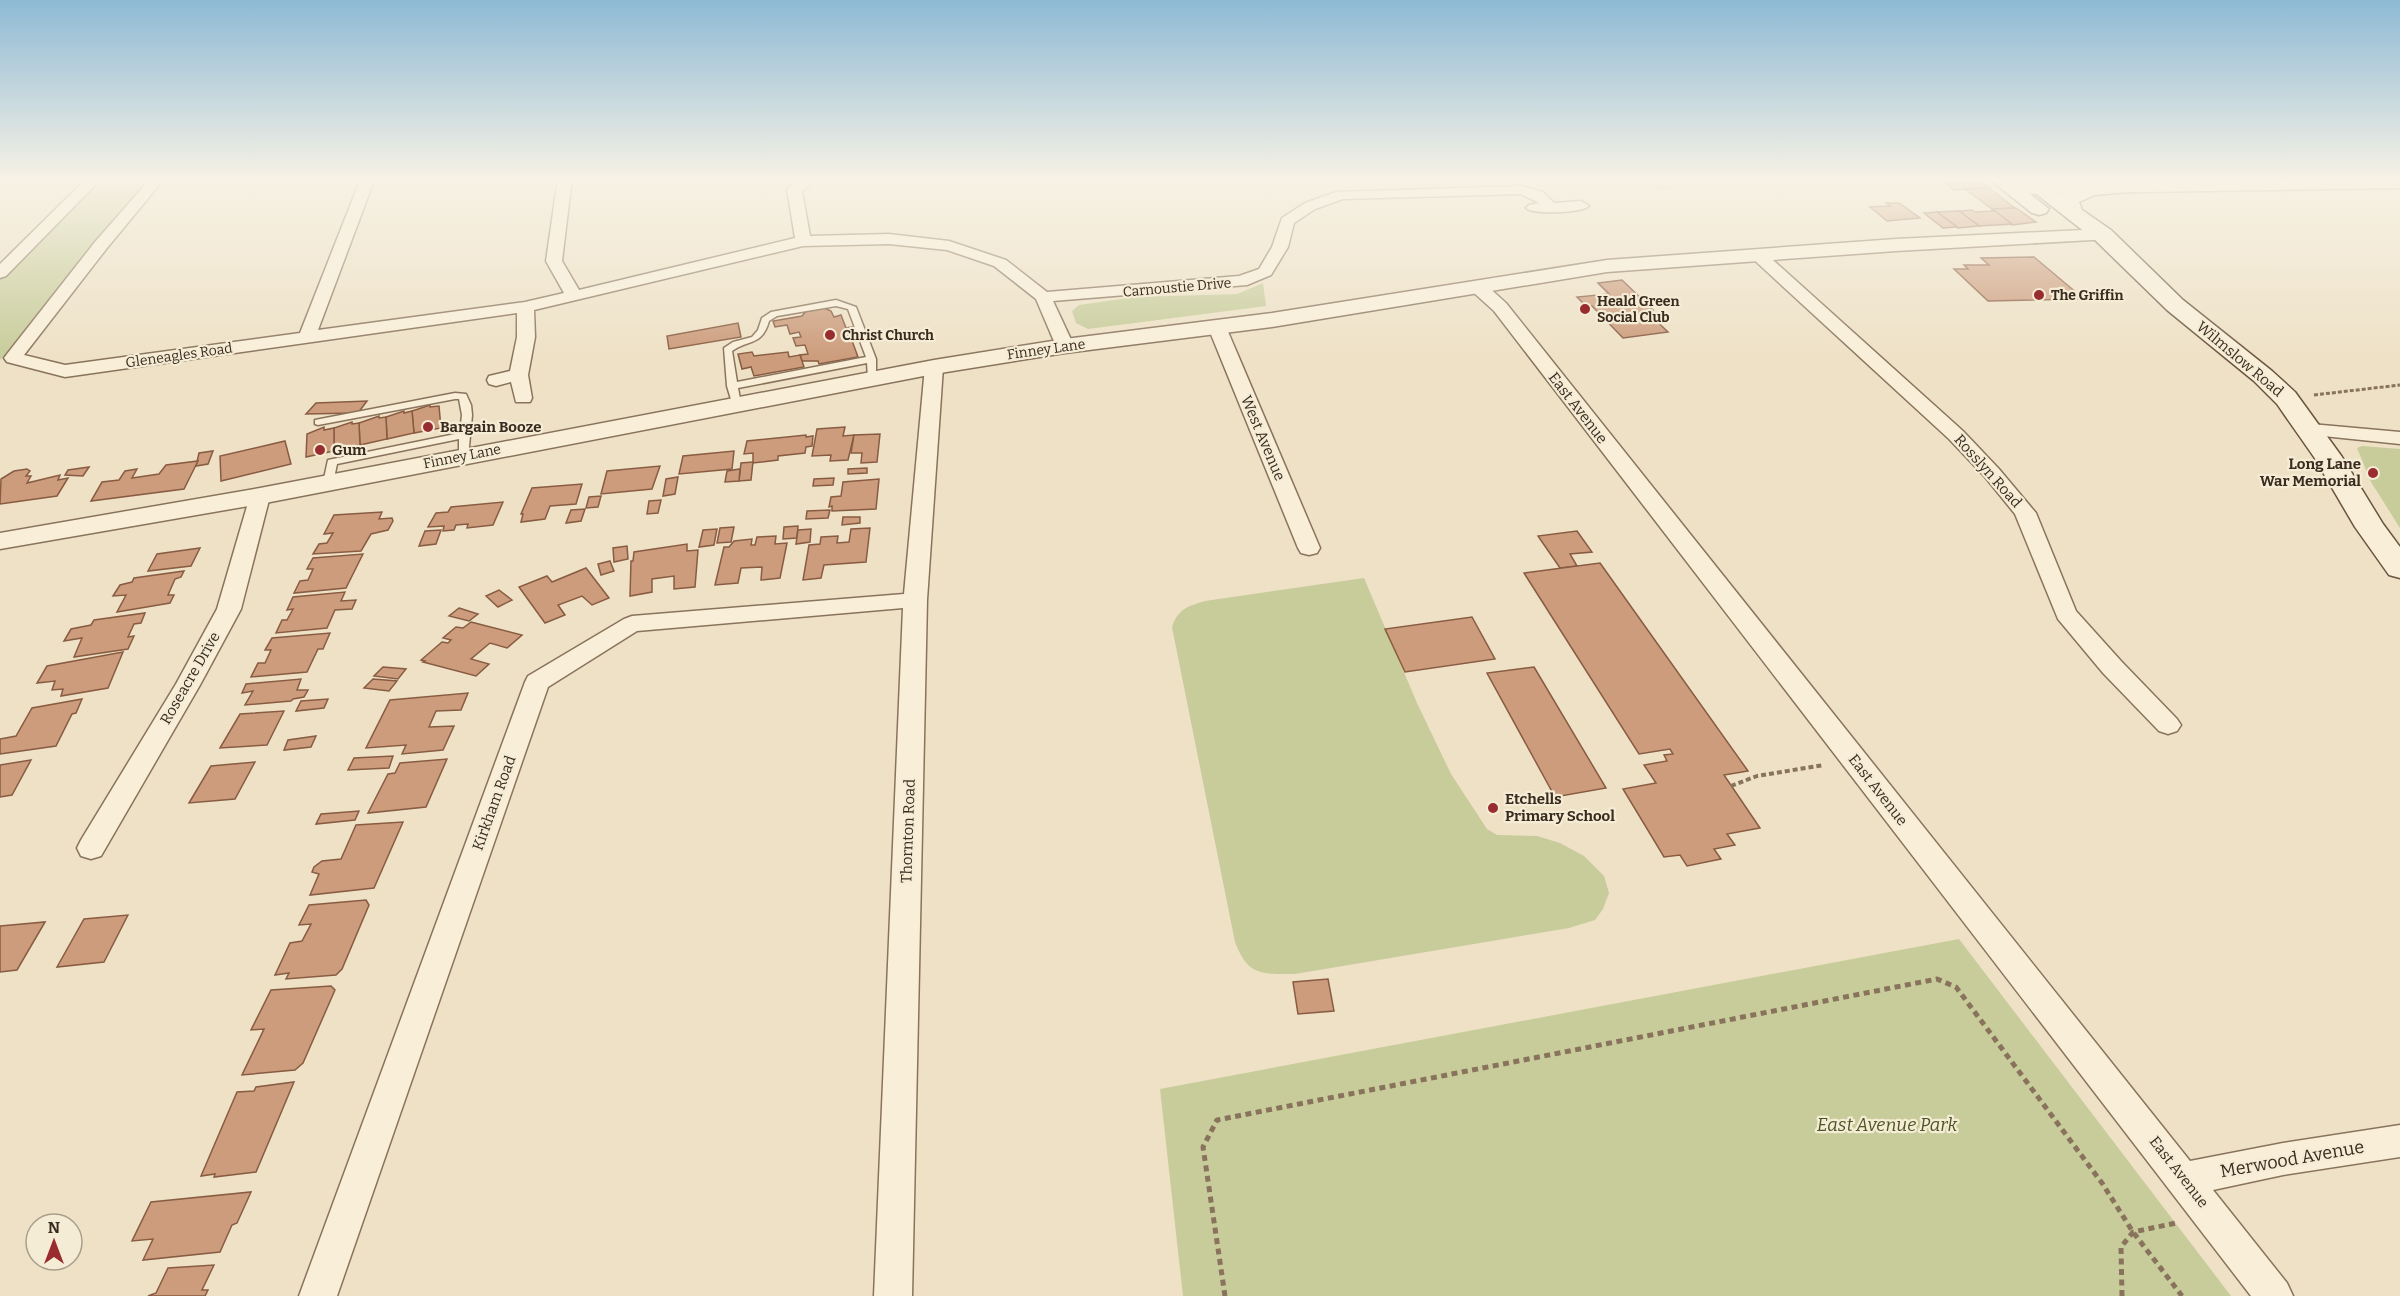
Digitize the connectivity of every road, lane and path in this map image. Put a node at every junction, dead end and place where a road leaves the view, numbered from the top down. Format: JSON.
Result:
{"nodes":[{"id":1,"x":35,"y":238,"type":"edge"},
{"id":2,"x":105,"y":238,"type":"edge"},
{"id":3,"x":345,"y":238,"type":"edge"},
{"id":4,"x":557,"y":238,"type":"edge"},
{"id":5,"x":1282,"y":238,"type":"edge"},
{"id":6,"x":2042,"y":238,"type":"edge"},
{"id":7,"x":2077,"y":238,"type":"edge"},
{"id":8,"x":2107,"y":238,"type":"edge"},
{"id":9,"x":803,"y":241,"type":"joint"},
{"id":10,"x":1758,"y":255,"type":"junction"},
{"id":11,"x":0,"y":273,"type":"edge"},
{"id":12,"x":1479,"y":288,"type":"junction"},
{"id":13,"x":574,"y":296,"type":"junction"},
{"id":14,"x":1043,"y":297,"type":"junction"},
{"id":15,"x":2175,"y":305,"type":"junction"},
{"id":16,"x":525,"y":307,"type":"junction"},
{"id":17,"x":1217,"y":327,"type":"junction"},
{"id":18,"x":308,"y":337,"type":"junction"},
{"id":19,"x":1065,"y":346,"type":"junction"},
{"id":20,"x":934,"y":367,"type":"junction"},
{"id":21,"x":872,"y":369,"type":"junction"},
{"id":22,"x":519,"y":375,"type":"junction"},
{"id":23,"x":496,"y":380,"type":"dead end"},
{"id":24,"x":2400,"y":385,"type":"edge"},
{"id":25,"x":734,"y":395,"type":"junction"},
{"id":26,"x":523,"y":398,"type":"dead end"},
{"id":27,"x":2286,"y":398,"type":"junction"},
{"id":28,"x":318,"y":422,"type":"dead end"},
{"id":29,"x":2311,"y":430,"type":"junction"},
{"id":30,"x":2400,"y":438,"type":"edge"},
{"id":31,"x":464,"y":445,"type":"junction"},
{"id":32,"x":260,"y":496,"type":"junction"},
{"id":33,"x":0,"y":541,"type":"edge"},
{"id":34,"x":1309,"y":548,"type":"dead end"},
{"id":35,"x":2400,"y":568,"type":"edge"},
{"id":36,"x":915,"y":600,"type":"junction"},
{"id":37,"x":2168,"y":725,"type":"dead end"},
{"id":38,"x":1855,"y":760,"type":"junction"},
{"id":39,"x":1731,"y":786,"type":"dead end"},
{"id":40,"x":91,"y":848,"type":"dead end"},
{"id":41,"x":2400,"y":1141,"type":"edge"},
{"id":42,"x":2184,"y":1179,"type":"junction"},
{"id":43,"x":2133,"y":1232,"type":"junction"},
{"id":44,"x":318,"y":1296,"type":"edge"},
{"id":45,"x":893,"y":1296,"type":"edge"},
{"id":46,"x":1225,"y":1296,"type":"edge"},
{"id":47,"x":2122,"y":1296,"type":"edge"},
{"id":48,"x":2182,"y":1296,"type":"edge"},
{"id":49,"x":2274,"y":1296,"type":"edge"}],
"edges":[{"from":1,"to":11,"type":"street"},
{"from":2,"to":18,"type":"street","name":"Gleneagles Road"},
{"from":3,"to":18,"type":"street"},
{"from":4,"to":13,"type":"street"},
{"from":5,"to":14,"type":"street","name":"Carnoustie Drive"},
{"from":6,"to":10,"type":"street","name":"Finney Lane"},
{"from":7,"to":15,"type":"main road","name":"Wilmslow Road"},
{"from":8,"to":15,"type":"main road","name":"Wilmslow Road"},
{"from":9,"to":13,"type":"street","name":"Gleneagles Road"},
{"from":9,"to":14,"type":"street","name":"Gleneagles Road"},
{"from":10,"to":12,"type":"street","name":"Finney Lane"},
{"from":10,"to":37,"type":"street","name":"Rosslyn Road"},
{"from":12,"to":17,"type":"street","name":"Finney Lane"},
{"from":12,"to":38,"type":"street","name":"East Avenue"},
{"from":13,"to":16,"type":"street","name":"Gleneagles Road"},
{"from":14,"to":19,"type":"street","name":"Gleneagles Road"},
{"from":15,"to":27,"type":"main road","name":"Wilmslow Road"},
{"from":16,"to":18,"type":"street","name":"Gleneagles Road"},
{"from":16,"to":22,"type":"street"},
{"from":17,"to":19,"type":"street","name":"Finney Lane"},
{"from":17,"to":34,"type":"street","name":"West Avenue"},
{"from":19,"to":20,"type":"street","name":"Finney Lane"},
{"from":20,"to":21,"type":"street","name":"Finney Lane"},
{"from":20,"to":36,"type":"street","name":"Thornton Road"},
{"from":21,"to":25,"type":"street","name":"Finney Lane"},
{"from":21,"to":25,"type":"lane"},
{"from":22,"to":23,"type":"street"},
{"from":22,"to":26,"type":"street"},
{"from":24,"to":27,"type":"path"},
{"from":25,"to":31,"type":"street","name":"Finney Lane"},
{"from":27,"to":29,"type":"main road","name":"Wilmslow Road"},
{"from":28,"to":31,"type":"lane"},
{"from":29,"to":30,"type":"street"},
{"from":29,"to":35,"type":"main road","name":"Wilmslow Road"},
{"from":31,"to":32,"type":"street","name":"Finney Lane"},
{"from":32,"to":33,"type":"street","name":"Finney Lane"},
{"from":32,"to":40,"type":"street","name":"Roseacre Drive"},
{"from":36,"to":44,"type":"street","name":"Kirkham Road"},
{"from":36,"to":45,"type":"street","name":"Thornton Road"},
{"from":38,"to":39,"type":"path"},
{"from":38,"to":42,"type":"street","name":"East Avenue"},
{"from":41,"to":42,"type":"street","name":"Merwood Avenue"},
{"from":42,"to":49,"type":"street","name":"East Avenue"},
{"from":43,"to":46,"type":"path"},
{"from":43,"to":47,"type":"path"},
{"from":43,"to":48,"type":"path"}]}
